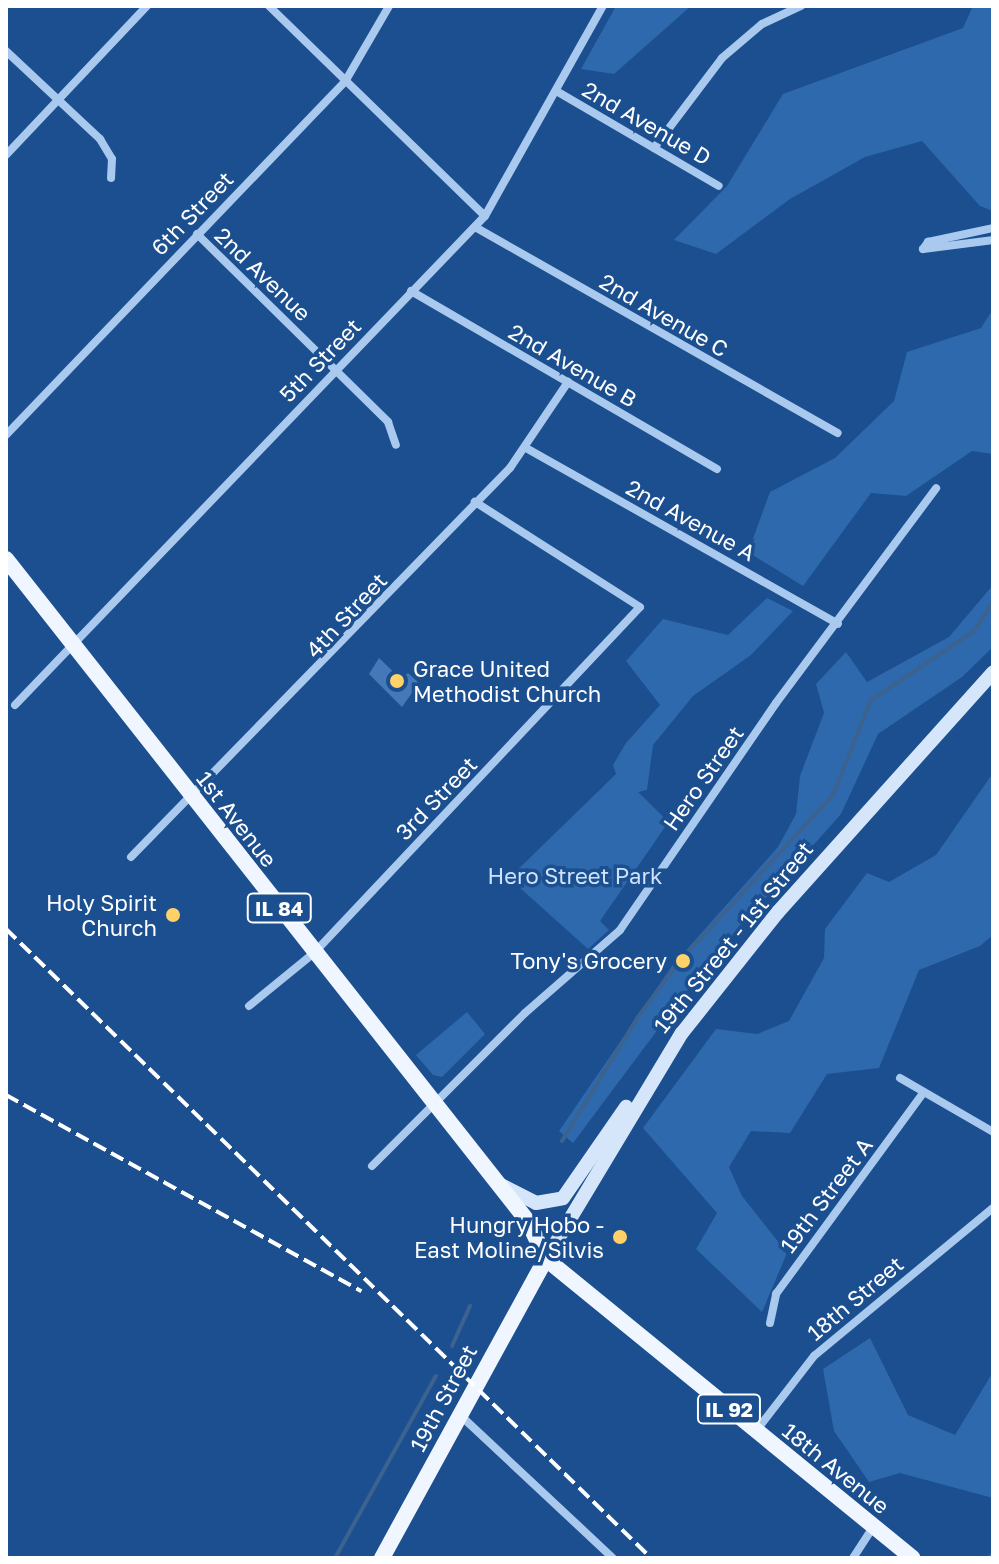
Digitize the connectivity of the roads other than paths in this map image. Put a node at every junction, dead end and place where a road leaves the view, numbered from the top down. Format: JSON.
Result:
{"nodes":[{"id":1,"x":147,"y":6,"type":"edge"},
{"id":2,"x":269,"y":6,"type":"edge"},
{"id":3,"x":389,"y":6,"type":"edge"},
{"id":4,"x":603,"y":6,"type":"edge"},
{"id":5,"x":801,"y":6,"type":"edge"},
{"id":6,"x":6,"y":51,"type":"edge"},
{"id":7,"x":346,"y":80,"type":"junction"},
{"id":8,"x":558,"y":92,"type":"junction"},
{"id":9,"x":58,"y":101,"type":"junction"},
{"id":10,"x":654,"y":148,"type":"junction"},
{"id":11,"x":6,"y":155,"type":"edge"},
{"id":12,"x":111,"y":178,"type":"dead end"},
{"id":13,"x":719,"y":186,"type":"dead end"},
{"id":14,"x":485,"y":216,"type":"junction"},
{"id":15,"x":475,"y":227,"type":"junction"},
{"id":16,"x":993,"y":228,"type":"edge"},
{"id":17,"x":197,"y":234,"type":"junction"},
{"id":18,"x":993,"y":240,"type":"edge"},
{"id":19,"x":411,"y":291,"type":"junction"},
{"id":20,"x":335,"y":370,"type":"junction"},
{"id":21,"x":568,"y":382,"type":"junction"},
{"id":22,"x":837,"y":433,"type":"dead end"},
{"id":23,"x":6,"y":435,"type":"edge"},
{"id":24,"x":396,"y":445,"type":"dead end"},
{"id":25,"x":526,"y":448,"type":"junction"},
{"id":26,"x":717,"y":469,"type":"dead end"},
{"id":27,"x":936,"y":488,"type":"dead end"},
{"id":28,"x":475,"y":502,"type":"junction"},
{"id":29,"x":6,"y":559,"type":"edge"},
{"id":30,"x":838,"y":624,"type":"junction"},
{"id":31,"x":73,"y":645,"type":"junction"},
{"id":32,"x":993,"y":672,"type":"edge"},
{"id":33,"x":15,"y":705,"type":"dead end"},
{"id":34,"x":192,"y":797,"type":"junction"},
{"id":35,"x":131,"y":857,"type":"dead end"},
{"id":36,"x":314,"y":953,"type":"junction"},
{"id":37,"x":249,"y":1006,"type":"dead end"},
{"id":38,"x":649,"y":1078,"type":"junction"},
{"id":39,"x":900,"y":1078,"type":"dead end"},
{"id":40,"x":923,"y":1093,"type":"junction"},
{"id":41,"x":435,"y":1105,"type":"junction"},
{"id":42,"x":993,"y":1132,"type":"edge"},
{"id":43,"x":372,"y":1166,"type":"dead end"},
{"id":44,"x":499,"y":1184,"type":"junction"},
{"id":45,"x":993,"y":1208,"type":"edge"},
{"id":46,"x":546,"y":1259,"type":"junction"},
{"id":47,"x":770,"y":1323,"type":"dead end"},
{"id":48,"x":460,"y":1415,"type":"junction"},
{"id":49,"x":755,"y":1431,"type":"junction"},
{"id":50,"x":873,"y":1527,"type":"junction"},
{"id":51,"x":382,"y":1558,"type":"edge"},
{"id":52,"x":613,"y":1558,"type":"edge"},
{"id":53,"x":853,"y":1558,"type":"edge"},
{"id":54,"x":912,"y":1558,"type":"edge"}],
"edges":[{"from":1,"to":9,"type":"street"},
{"from":2,"to":7,"type":"street"},
{"from":3,"to":7,"type":"street","name":"6th Street"},
{"from":4,"to":8,"type":"street","name":"5th Street"},
{"from":5,"to":10,"type":"street"},
{"from":6,"to":9,"type":"street"},
{"from":7,"to":14,"type":"street"},
{"from":7,"to":17,"type":"street","name":"6th Street"},
{"from":8,"to":10,"type":"street","name":"2nd Avenue D"},
{"from":8,"to":14,"type":"street","name":"5th Street"},
{"from":9,"to":11,"type":"street"},
{"from":9,"to":12,"type":"street"},
{"from":10,"to":13,"type":"street","name":"2nd Avenue D"},
{"from":14,"to":15,"type":"street","name":"5th Street"},
{"from":15,"to":19,"type":"street","name":"5th Street"},
{"from":15,"to":22,"type":"street","name":"2nd Avenue C"},
{"from":16,"to":18,"type":"street"},
{"from":17,"to":20,"type":"street","name":"2nd Avenue"},
{"from":17,"to":23,"type":"street","name":"6th Street"},
{"from":19,"to":20,"type":"street","name":"5th Street"},
{"from":19,"to":21,"type":"street","name":"2nd Avenue B"},
{"from":20,"to":24,"type":"street","name":"2nd Avenue"},
{"from":20,"to":31,"type":"street","name":"5th Street"},
{"from":21,"to":25,"type":"street","name":"4th Street"},
{"from":21,"to":26,"type":"street","name":"2nd Avenue B"},
{"from":25,"to":28,"type":"street","name":"4th Street"},
{"from":25,"to":30,"type":"street","name":"2nd Avenue A"},
{"from":27,"to":30,"type":"street","name":"Hero Street"},
{"from":28,"to":34,"type":"street","name":"4th Street"},
{"from":28,"to":36,"type":"street","name":"3rd Street"},
{"from":29,"to":31,"type":"main road","name":"1st Avenue","number":"IL 84"},
{"from":30,"to":41,"type":"street","name":"Hero Street"},
{"from":31,"to":33,"type":"street","name":"5th Street"},
{"from":31,"to":34,"type":"main road","name":"1st Avenue","number":"IL 84"},
{"from":32,"to":38,"type":"main road","name":"19th Street - 1st Street"},
{"from":34,"to":35,"type":"street","name":"4th Street"},
{"from":34,"to":36,"type":"main road","name":"1st Avenue","number":"IL 84"},
{"from":36,"to":37,"type":"street","name":"3rd Street"},
{"from":36,"to":41,"type":"main road","name":"1st Avenue","number":"IL 84"},
{"from":38,"to":44,"type":"main road"},
{"from":38,"to":46,"type":"main road","name":"19th Street - 1st Street"},
{"from":39,"to":40,"type":"street"},
{"from":40,"to":42,"type":"street"},
{"from":40,"to":47,"type":"street","name":"19th Street A"},
{"from":41,"to":43,"type":"street","name":"Hero Street"},
{"from":41,"to":44,"type":"main road","name":"1st Avenue","number":"IL 84"},
{"from":44,"to":46,"type":"main road","name":"1st Avenue","number":"IL 84"},
{"from":45,"to":49,"type":"street","name":"18th Street"},
{"from":46,"to":48,"type":"main road","name":"19th Street"},
{"from":46,"to":49,"type":"main road","name":"18th Avenue","number":"IL 92"},
{"from":48,"to":51,"type":"main road","name":"19th Street"},
{"from":48,"to":52,"type":"street"},
{"from":49,"to":50,"type":"main road","name":"18th Avenue","number":"IL 92"},
{"from":50,"to":53,"type":"street"},
{"from":50,"to":54,"type":"main road","name":"18th Avenue","number":"IL 92"}]}
